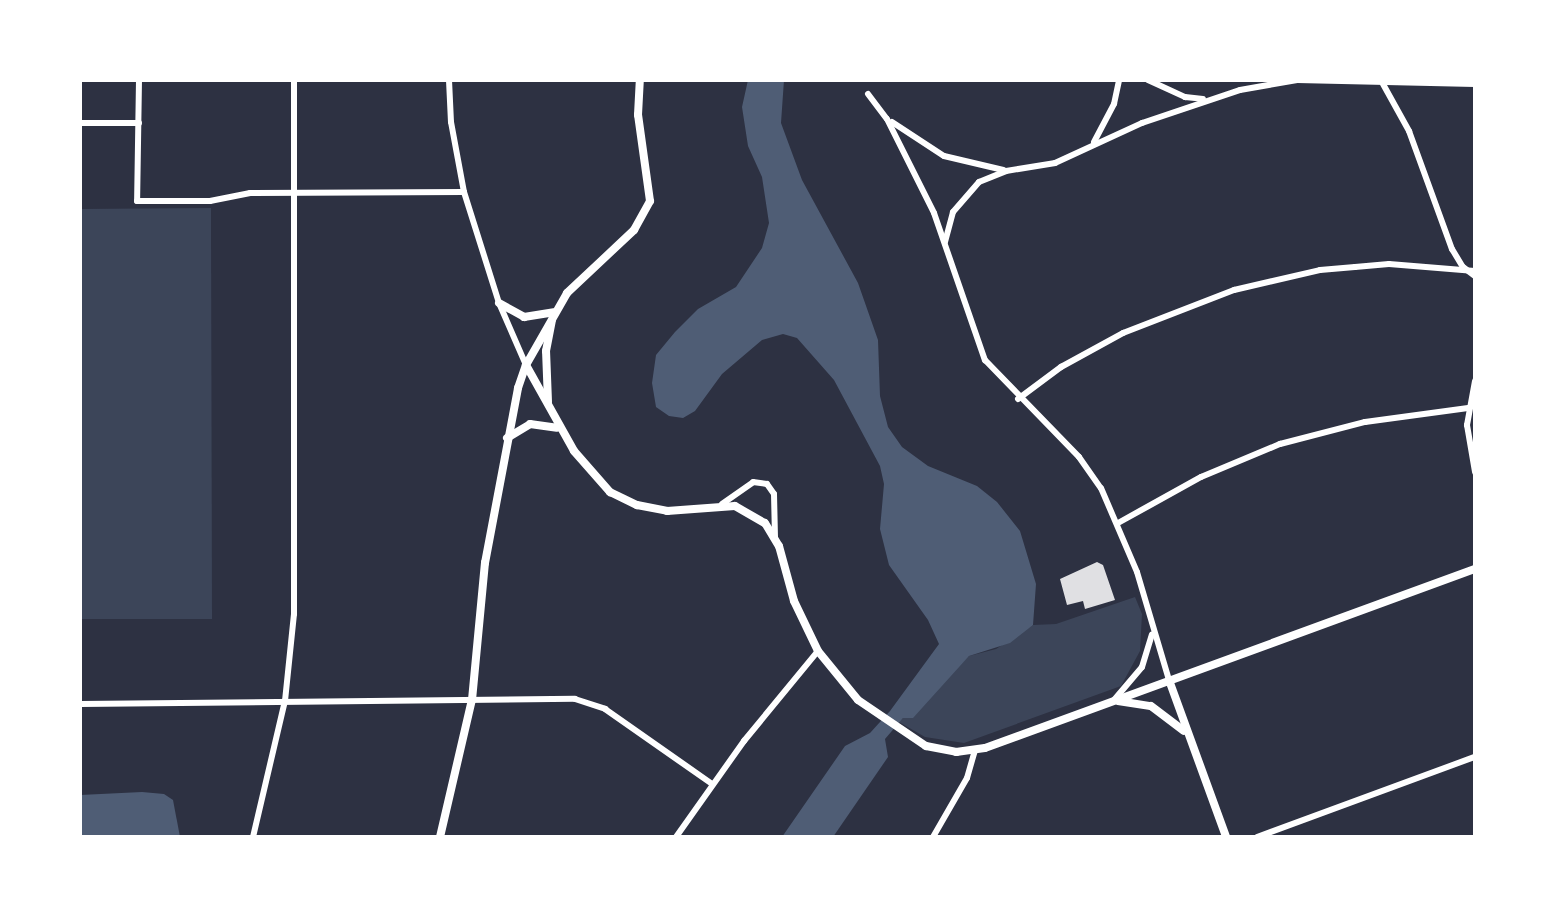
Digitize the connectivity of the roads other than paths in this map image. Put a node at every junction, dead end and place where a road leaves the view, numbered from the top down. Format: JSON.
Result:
{"nodes":[{"id":1,"x":139,"y":80,"type":"edge"},
{"id":2,"x":294,"y":80,"type":"edge"},
{"id":3,"x":449,"y":80,"type":"edge"},
{"id":4,"x":640,"y":80,"type":"edge"},
{"id":5,"x":1119,"y":80,"type":"edge"},
{"id":6,"x":1148,"y":80,"type":"edge"},
{"id":7,"x":1382,"y":83,"type":"junction"},
{"id":8,"x":1475,"y":84,"type":"edge"},
{"id":9,"x":868,"y":94,"type":"dead end"},
{"id":10,"x":1208,"y":100,"type":"junction"},
{"id":11,"x":887,"y":119,"type":"junction"},
{"id":12,"x":80,"y":123,"type":"edge"},
{"id":13,"x":138,"y":123,"type":"junction"},
{"id":14,"x":1093,"y":144,"type":"junction"},
{"id":15,"x":1006,"y":171,"type":"junction"},
{"id":16,"x":464,"y":192,"type":"junction"},
{"id":17,"x":294,"y":193,"type":"junction"},
{"id":18,"x":944,"y":243,"type":"junction"},
{"id":19,"x":1463,"y":268,"type":"junction"},
{"id":20,"x":1475,"y":274,"type":"edge"},
{"id":21,"x":499,"y":302,"type":"junction"},
{"id":22,"x":554,"y":312,"type":"junction"},
{"id":23,"x":526,"y":364,"type":"junction"},
{"id":24,"x":1475,"y":381,"type":"edge"},
{"id":25,"x":1018,"y":399,"type":"junction"},
{"id":26,"x":548,"y":407,"type":"junction"},
{"id":27,"x":1468,"y":408,"type":"junction"},
{"id":28,"x":560,"y":430,"type":"junction"},
{"id":29,"x":507,"y":438,"type":"junction"},
{"id":30,"x":1475,"y":472,"type":"edge"},
{"id":31,"x":722,"y":504,"type":"junction"},
{"id":32,"x":1118,"y":523,"type":"junction"},
{"id":33,"x":775,"y":537,"type":"junction"},
{"id":34,"x":1475,"y":569,"type":"edge"},
{"id":35,"x":1153,"y":629,"type":"junction"},
{"id":36,"x":818,"y":651,"type":"junction"},
{"id":37,"x":1169,"y":680,"type":"junction"},
{"id":38,"x":472,"y":700,"type":"junction"},
{"id":39,"x":285,"y":701,"type":"junction"},
{"id":40,"x":1113,"y":701,"type":"junction"},
{"id":41,"x":80,"y":704,"type":"edge"},
{"id":42,"x":1190,"y":738,"type":"junction"},
{"id":43,"x":974,"y":750,"type":"junction"},
{"id":44,"x":1475,"y":757,"type":"edge"},
{"id":45,"x":712,"y":784,"type":"junction"},
{"id":46,"x":253,"y":837,"type":"edge"},
{"id":47,"x":440,"y":837,"type":"edge"},
{"id":48,"x":676,"y":837,"type":"edge"},
{"id":49,"x":934,"y":837,"type":"edge"},
{"id":50,"x":1226,"y":837,"type":"edge"},
{"id":51,"x":1257,"y":837,"type":"edge"}],
"edges":[{"from":1,"to":13,"type":"street"},
{"from":2,"to":17,"type":"street"},
{"from":3,"to":16,"type":"street"},
{"from":4,"to":22,"type":"street"},
{"from":5,"to":14,"type":"street"},
{"from":6,"to":10,"type":"street"},
{"from":7,"to":8,"type":"street"},
{"from":7,"to":10,"type":"street"},
{"from":7,"to":19,"type":"street"},
{"from":9,"to":11,"type":"street"},
{"from":10,"to":14,"type":"street"},
{"from":11,"to":15,"type":"street"},
{"from":11,"to":18,"type":"street"},
{"from":12,"to":13,"type":"street"},
{"from":13,"to":17,"type":"street"},
{"from":14,"to":15,"type":"street"},
{"from":15,"to":18,"type":"street"},
{"from":16,"to":17,"type":"street"},
{"from":16,"to":21,"type":"street"},
{"from":17,"to":39,"type":"street"},
{"from":18,"to":25,"type":"street"},
{"from":19,"to":20,"type":"street"},
{"from":19,"to":25,"type":"street"},
{"from":21,"to":22,"type":"street"},
{"from":21,"to":23,"type":"street"},
{"from":22,"to":23,"type":"street"},
{"from":22,"to":26,"type":"street"},
{"from":23,"to":26,"type":"street"},
{"from":23,"to":29,"type":"street"},
{"from":24,"to":27,"type":"street"},
{"from":25,"to":32,"type":"street"},
{"from":26,"to":28,"type":"street"},
{"from":27,"to":30,"type":"street"},
{"from":27,"to":32,"type":"street"},
{"from":28,"to":29,"type":"street"},
{"from":28,"to":31,"type":"street"},
{"from":29,"to":38,"type":"street"},
{"from":31,"to":33,"type":"street"},
{"from":31,"to":33,"type":"street"},
{"from":32,"to":35,"type":"street"},
{"from":33,"to":36,"type":"street"},
{"from":34,"to":37,"type":"street"},
{"from":35,"to":37,"type":"street"},
{"from":35,"to":40,"type":"street"},
{"from":36,"to":43,"type":"street"},
{"from":36,"to":45,"type":"street"},
{"from":37,"to":40,"type":"street"},
{"from":37,"to":42,"type":"street"},
{"from":38,"to":39,"type":"street"},
{"from":38,"to":45,"type":"street"},
{"from":38,"to":47,"type":"street"},
{"from":39,"to":41,"type":"street"},
{"from":39,"to":46,"type":"street"},
{"from":40,"to":42,"type":"street"},
{"from":40,"to":43,"type":"street"},
{"from":42,"to":50,"type":"street"},
{"from":43,"to":49,"type":"street"},
{"from":44,"to":51,"type":"street"},
{"from":45,"to":48,"type":"street"}]}
